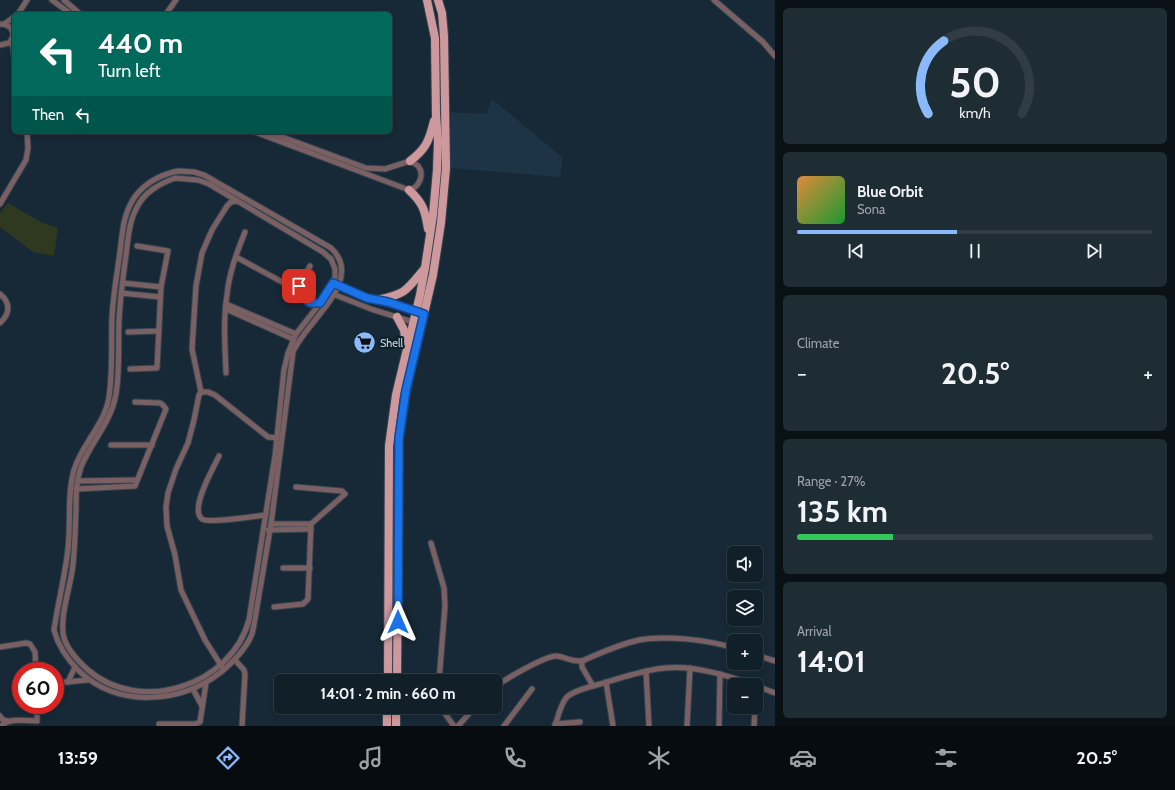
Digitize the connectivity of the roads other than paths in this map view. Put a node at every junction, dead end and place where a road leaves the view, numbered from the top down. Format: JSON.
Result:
{"nodes":[{"id":1,"x":28,"y":0,"type":"edge"},
{"id":2,"x":33,"y":0,"type":"edge"},
{"id":3,"x":52,"y":0,"type":"edge"},
{"id":4,"x":64,"y":0,"type":"edge"},
{"id":5,"x":176,"y":0,"type":"edge"},
{"id":6,"x":427,"y":0,"type":"edge"},
{"id":7,"x":438,"y":0,"type":"edge"},
{"id":8,"x":714,"y":0,"type":"edge"},
{"id":9,"x":24,"y":6,"type":"junction"},
{"id":10,"x":20,"y":12,"type":"edge"},
{"id":11,"x":68,"y":12,"type":"edge"},
{"id":12,"x":78,"y":12,"type":"edge"},
{"id":13,"x":167,"y":12,"type":"edge"},
{"id":14,"x":12,"y":18,"type":"edge"},
{"id":15,"x":2,"y":24,"type":"edge"},
{"id":16,"x":11,"y":29,"type":"edge"},
{"id":17,"x":12,"y":39,"type":"edge"},
{"id":18,"x":0,"y":45,"type":"edge"},
{"id":19,"x":6,"y":45,"type":"junction"},
{"id":20,"x":12,"y":52,"type":"edge"},
{"id":21,"x":775,"y":56,"type":"edge"},
{"id":22,"x":436,"y":115,"type":"junction"},
{"id":23,"x":27,"y":134,"type":"edge"},
{"id":24,"x":260,"y":134,"type":"edge"},
{"id":25,"x":275,"y":134,"type":"edge"},
{"id":26,"x":410,"y":161,"type":"junction"},
{"id":27,"x":409,"y":190,"type":"junction"},
{"id":28,"x":237,"y":201,"type":"junction"},
{"id":29,"x":0,"y":204,"type":"edge"},
{"id":30,"x":245,"y":232,"type":"dead end"},
{"id":31,"x":429,"y":237,"type":"junction"},
{"id":32,"x":137,"y":246,"type":"dead end"},
{"id":33,"x":236,"y":257,"type":"junction"},
{"id":34,"x":310,"y":266,"type":"dead end"},
{"id":35,"x":425,"y":268,"type":"junction"},
{"id":36,"x":122,"y":283,"type":"junction"},
{"id":37,"x":333,"y":283,"type":"junction"},
{"id":38,"x":339,"y":286,"type":"junction"},
{"id":39,"x":161,"y":287,"type":"junction"},
{"id":40,"x":298,"y":288,"type":"junction"},
{"id":41,"x":121,"y":293,"type":"junction"},
{"id":42,"x":328,"y":293,"type":"junction"},
{"id":43,"x":0,"y":294,"type":"edge"},
{"id":44,"x":334,"y":295,"type":"junction"},
{"id":45,"x":160,"y":297,"type":"junction"},
{"id":46,"x":366,"y":297,"type":"junction"},
{"id":47,"x":377,"y":300,"type":"junction"},
{"id":48,"x":320,"y":303,"type":"junction"},
{"id":49,"x":226,"y":306,"type":"junction"},
{"id":50,"x":362,"y":306,"type":"junction"},
{"id":51,"x":416,"y":311,"type":"junction"},
{"id":52,"x":424,"y":314,"type":"junction"},
{"id":53,"x":397,"y":316,"type":"junction"},
{"id":54,"x":0,"y":323,"type":"edge"},
{"id":55,"x":418,"y":323,"type":"junction"},
{"id":56,"x":159,"y":331,"type":"junction"},
{"id":57,"x":128,"y":332,"type":"dead end"},
{"id":58,"x":296,"y":334,"type":"junction"},
{"id":59,"x":293,"y":339,"type":"junction"},
{"id":60,"x":406,"y":352,"type":"junction"},
{"id":61,"x":130,"y":369,"type":"dead end"},
{"id":62,"x":226,"y":373,"type":"dead end"},
{"id":63,"x":201,"y":392,"type":"junction"},
{"id":64,"x":135,"y":402,"type":"dead end"},
{"id":65,"x":277,"y":438,"type":"junction"},
{"id":66,"x":111,"y":445,"type":"dead end"},
{"id":67,"x":152,"y":445,"type":"junction"},
{"id":68,"x":219,"y":456,"type":"dead end"},
{"id":69,"x":137,"y":480,"type":"junction"},
{"id":70,"x":78,"y":481,"type":"junction"},
{"id":71,"x":296,"y":487,"type":"dead end"},
{"id":72,"x":76,"y":489,"type":"junction"},
{"id":73,"x":266,"y":515,"type":"junction"},
{"id":74,"x":270,"y":524,"type":"junction"},
{"id":75,"x":311,"y":527,"type":"junction"},
{"id":76,"x":266,"y":530,"type":"junction"},
{"id":77,"x":431,"y":543,"type":"dead end"},
{"id":78,"x":283,"y":568,"type":"dead end"},
{"id":79,"x":310,"y":568,"type":"junction"},
{"id":80,"x":274,"y":607,"type":"dead end"},
{"id":81,"x":727,"y":646,"type":"edge"},
{"id":82,"x":0,"y":647,"type":"edge"},
{"id":83,"x":763,"y":658,"type":"edge"},
{"id":84,"x":234,"y":660,"type":"junction"},
{"id":85,"x":582,"y":661,"type":"junction"},
{"id":86,"x":775,"y":661,"type":"edge"},
{"id":87,"x":36,"y":662,"type":"edge"},
{"id":88,"x":75,"y":667,"type":"junction"},
{"id":89,"x":222,"y":668,"type":"junction"},
{"id":90,"x":690,"y":668,"type":"junction"},
{"id":91,"x":646,"y":671,"type":"junction"},
{"id":92,"x":388,"y":674,"type":"edge"},
{"id":93,"x":396,"y":674,"type":"edge"},
{"id":94,"x":440,"y":674,"type":"edge"},
{"id":95,"x":720,"y":674,"type":"junction"},
{"id":96,"x":732,"y":678,"type":"edge"},
{"id":97,"x":88,"y":680,"type":"junction"},
{"id":98,"x":64,"y":682,"type":"edge"},
{"id":99,"x":68,"y":682,"type":"junction"},
{"id":100,"x":606,"y":682,"type":"junction"},
{"id":101,"x":206,"y":683,"type":"junction"},
{"id":102,"x":502,"y":683,"type":"edge"},
{"id":103,"x":593,"y":686,"type":"junction"},
{"id":104,"x":193,"y":689,"type":"junction"},
{"id":105,"x":532,"y":689,"type":"dead end"},
{"id":106,"x":763,"y":689,"type":"edge"},
{"id":107,"x":775,"y":693,"type":"edge"},
{"id":108,"x":202,"y":706,"type":"junction"},
{"id":109,"x":37,"y":714,"type":"edge"},
{"id":110,"x":387,"y":714,"type":"edge"},
{"id":111,"x":445,"y":714,"type":"edge"},
{"id":112,"x":469,"y":714,"type":"edge"},
{"id":113,"x":754,"y":714,"type":"edge"},
{"id":114,"x":0,"y":716,"type":"edge"},
{"id":115,"x":8,"y":721,"type":"junction"},
{"id":116,"x":580,"y":722,"type":"dead end"},
{"id":117,"x":158,"y":724,"type":"dead end"},
{"id":118,"x":555,"y":725,"type":"edge"},
{"id":119,"x":1,"y":726,"type":"edge"},
{"id":120,"x":242,"y":726,"type":"edge"},
{"id":121,"x":387,"y":726,"type":"edge"},
{"id":122,"x":454,"y":726,"type":"edge"},
{"id":123,"x":458,"y":726,"type":"edge"},
{"id":124,"x":504,"y":726,"type":"edge"},
{"id":125,"x":613,"y":726,"type":"edge"},
{"id":126,"x":649,"y":726,"type":"edge"},
{"id":127,"x":687,"y":726,"type":"edge"},
{"id":128,"x":719,"y":726,"type":"edge"},
{"id":129,"x":754,"y":726,"type":"edge"}],
"edges":[{"from":1,"to":9,"type":"street"},
{"from":2,"to":9,"type":"street"},
{"from":3,"to":11,"type":"street"},
{"from":4,"to":12,"type":"street"},
{"from":5,"to":13,"type":"street"},
{"from":6,"to":22,"type":"main road"},
{"from":7,"to":52,"type":"main road"},
{"from":8,"to":21,"type":"street"},
{"from":9,"to":10,"type":"street"},
{"from":14,"to":15,"type":"street"},
{"from":15,"to":16,"type":"street"},
{"from":17,"to":19,"type":"street"},
{"from":18,"to":19,"type":"street"},
{"from":19,"to":20,"type":"street"},
{"from":22,"to":26,"type":"main road"},
{"from":22,"to":31,"type":"main road"},
{"from":23,"to":29,"type":"street"},
{"from":24,"to":27,"type":"street"},
{"from":25,"to":26,"type":"street"},
{"from":26,"to":27,"type":"street"},
{"from":27,"to":31,"type":"main road"},
{"from":28,"to":36,"type":"street"},
{"from":28,"to":37,"type":"street"},
{"from":28,"to":63,"type":"street"},
{"from":30,"to":33,"type":"street"},
{"from":31,"to":35,"type":"main road"},
{"from":32,"to":39,"type":"street"},
{"from":33,"to":40,"type":"street"},
{"from":33,"to":49,"type":"street"},
{"from":34,"to":40,"type":"street"},
{"from":35,"to":47,"type":"main road"},
{"from":35,"to":51,"type":"main road"},
{"from":36,"to":39,"type":"street"},
{"from":36,"to":41,"type":"street"},
{"from":37,"to":38,"type":"street"},
{"from":37,"to":42,"type":"street"},
{"from":38,"to":44,"type":"street"},
{"from":38,"to":46,"type":"street"},
{"from":38,"to":88,"type":"street"},
{"from":39,"to":45,"type":"street"},
{"from":40,"to":48,"type":"street"},
{"from":41,"to":45,"type":"street"},
{"from":41,"to":70,"type":"street"},
{"from":42,"to":44,"type":"street"},
{"from":42,"to":48,"type":"street"},
{"from":43,"to":54,"type":"street"},
{"from":44,"to":50,"type":"street"},
{"from":44,"to":74,"type":"street"},
{"from":45,"to":56,"type":"street"},
{"from":46,"to":47,"type":"street"},
{"from":46,"to":50,"type":"street"},
{"from":47,"to":51,"type":"street"},
{"from":48,"to":58,"type":"street"},
{"from":49,"to":58,"type":"street"},
{"from":49,"to":59,"type":"street"},
{"from":49,"to":62,"type":"street"},
{"from":50,"to":53,"type":"street"},
{"from":51,"to":52,"type":"street"},
{"from":51,"to":55,"type":"main road"},
{"from":52,"to":55,"type":"main road"},
{"from":53,"to":55,"type":"street"},
{"from":53,"to":60,"type":"main road"},
{"from":55,"to":60,"type":"main road"},
{"from":55,"to":93,"type":"main road"},
{"from":56,"to":57,"type":"street"},
{"from":56,"to":61,"type":"street"},
{"from":58,"to":59,"type":"street"},
{"from":59,"to":65,"type":"street"},
{"from":60,"to":92,"type":"main road"},
{"from":63,"to":65,"type":"street"},
{"from":63,"to":89,"type":"street"},
{"from":64,"to":67,"type":"street"},
{"from":65,"to":73,"type":"street"},
{"from":66,"to":67,"type":"street"},
{"from":67,"to":69,"type":"street"},
{"from":68,"to":73,"type":"street"},
{"from":69,"to":70,"type":"street"},
{"from":69,"to":72,"type":"street"},
{"from":70,"to":72,"type":"street"},
{"from":71,"to":75,"type":"street"},
{"from":72,"to":89,"type":"street"},
{"from":73,"to":76,"type":"street"},
{"from":74,"to":75,"type":"street"},
{"from":74,"to":76,"type":"street"},
{"from":75,"to":76,"type":"street"},
{"from":75,"to":79,"type":"street"},
{"from":76,"to":84,"type":"street"},
{"from":76,"to":89,"type":"street"},
{"from":77,"to":94,"type":"street"},
{"from":78,"to":79,"type":"street"},
{"from":79,"to":80,"type":"street"},
{"from":81,"to":85,"type":"street"},
{"from":82,"to":87,"type":"street"},
{"from":83,"to":86,"type":"street"},
{"from":84,"to":89,"type":"street"},
{"from":84,"to":120,"type":"street"},
{"from":85,"to":102,"type":"street"},
{"from":85,"to":103,"type":"street"},
{"from":88,"to":97,"type":"street"},
{"from":88,"to":99,"type":"street"},
{"from":89,"to":101,"type":"street"},
{"from":90,"to":91,"type":"street"},
{"from":90,"to":95,"type":"street"},
{"from":90,"to":127,"type":"street"},
{"from":91,"to":100,"type":"street"},
{"from":91,"to":126,"type":"street"},
{"from":95,"to":96,"type":"street"},
{"from":95,"to":128,"type":"street"},
{"from":97,"to":99,"type":"street"},
{"from":97,"to":104,"type":"street"},
{"from":98,"to":99,"type":"street"},
{"from":100,"to":103,"type":"street"},
{"from":100,"to":125,"type":"street"},
{"from":101,"to":104,"type":"street"},
{"from":101,"to":108,"type":"street"},
{"from":103,"to":118,"type":"street"},
{"from":104,"to":108,"type":"street"},
{"from":105,"to":124,"type":"street"},
{"from":106,"to":107,"type":"street"},
{"from":108,"to":117,"type":"street"},
{"from":109,"to":115,"type":"street"},
{"from":110,"to":121,"type":"main road"},
{"from":111,"to":122,"type":"street"},
{"from":112,"to":123,"type":"street"},
{"from":113,"to":129,"type":"street"},
{"from":114,"to":115,"type":"street"},
{"from":115,"to":119,"type":"street"},
{"from":116,"to":118,"type":"street"}]}
